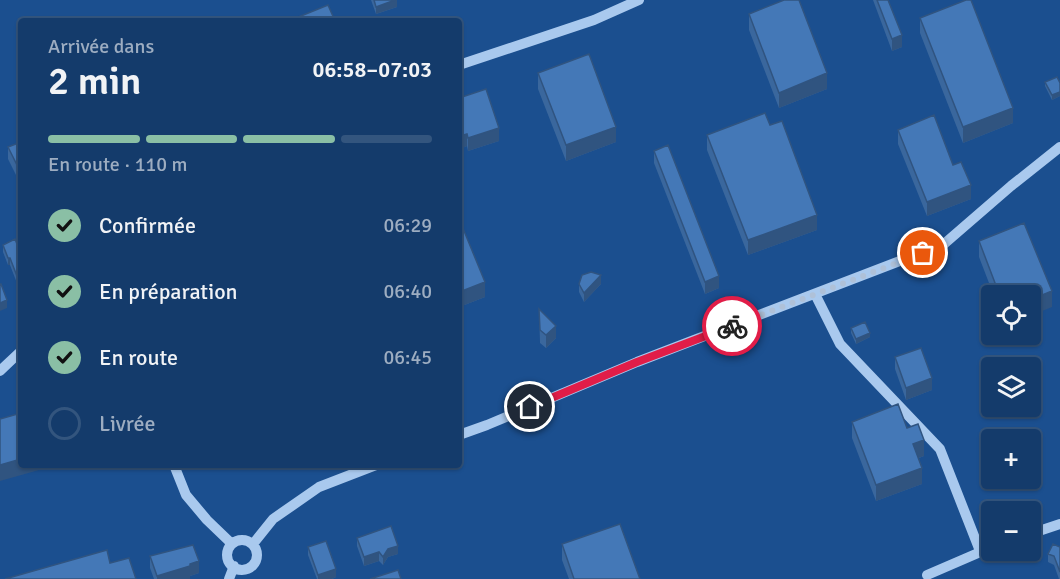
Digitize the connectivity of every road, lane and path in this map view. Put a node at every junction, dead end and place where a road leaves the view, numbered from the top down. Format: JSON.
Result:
{"nodes":[{"id":1,"x":639,"y":0,"type":"edge"},
{"id":2,"x":462,"y":64,"type":"edge"},
{"id":3,"x":1060,"y":147,"type":"edge"},
{"id":4,"x":815,"y":294,"type":"junction"},
{"id":5,"x":18,"y":354,"type":"edge"},
{"id":6,"x":0,"y":371,"type":"edge"},
{"id":7,"x":462,"y":434,"type":"edge"},
{"id":8,"x":175,"y":468,"type":"edge"},
{"id":9,"x":368,"y":468,"type":"edge"},
{"id":10,"x":1060,"y":524,"type":"edge"},
{"id":11,"x":1041,"y":530,"type":"edge"},
{"id":12,"x":232,"y":544,"type":"junction"},
{"id":13,"x":252,"y":544,"type":"junction"},
{"id":14,"x":980,"y":551,"type":"joint"},
{"id":15,"x":234,"y":566,"type":"junction"},
{"id":16,"x":927,"y":575,"type":"dead end"},
{"id":17,"x":229,"y":579,"type":"edge"}],
"edges":[{"from":1,"to":2,"type":"street"},
{"from":3,"to":4,"type":"street"},
{"from":4,"to":7,"type":"street"},
{"from":4,"to":14,"type":"street"},
{"from":5,"to":6,"type":"street"},
{"from":8,"to":12,"type":"street"},
{"from":9,"to":13,"type":"street"},
{"from":10,"to":11,"type":"street"},
{"from":12,"to":13,"type":"street"},
{"from":12,"to":15,"type":"street"},
{"from":13,"to":15,"type":"street"},
{"from":14,"to":16,"type":"street"},
{"from":15,"to":17,"type":"street"}]}
